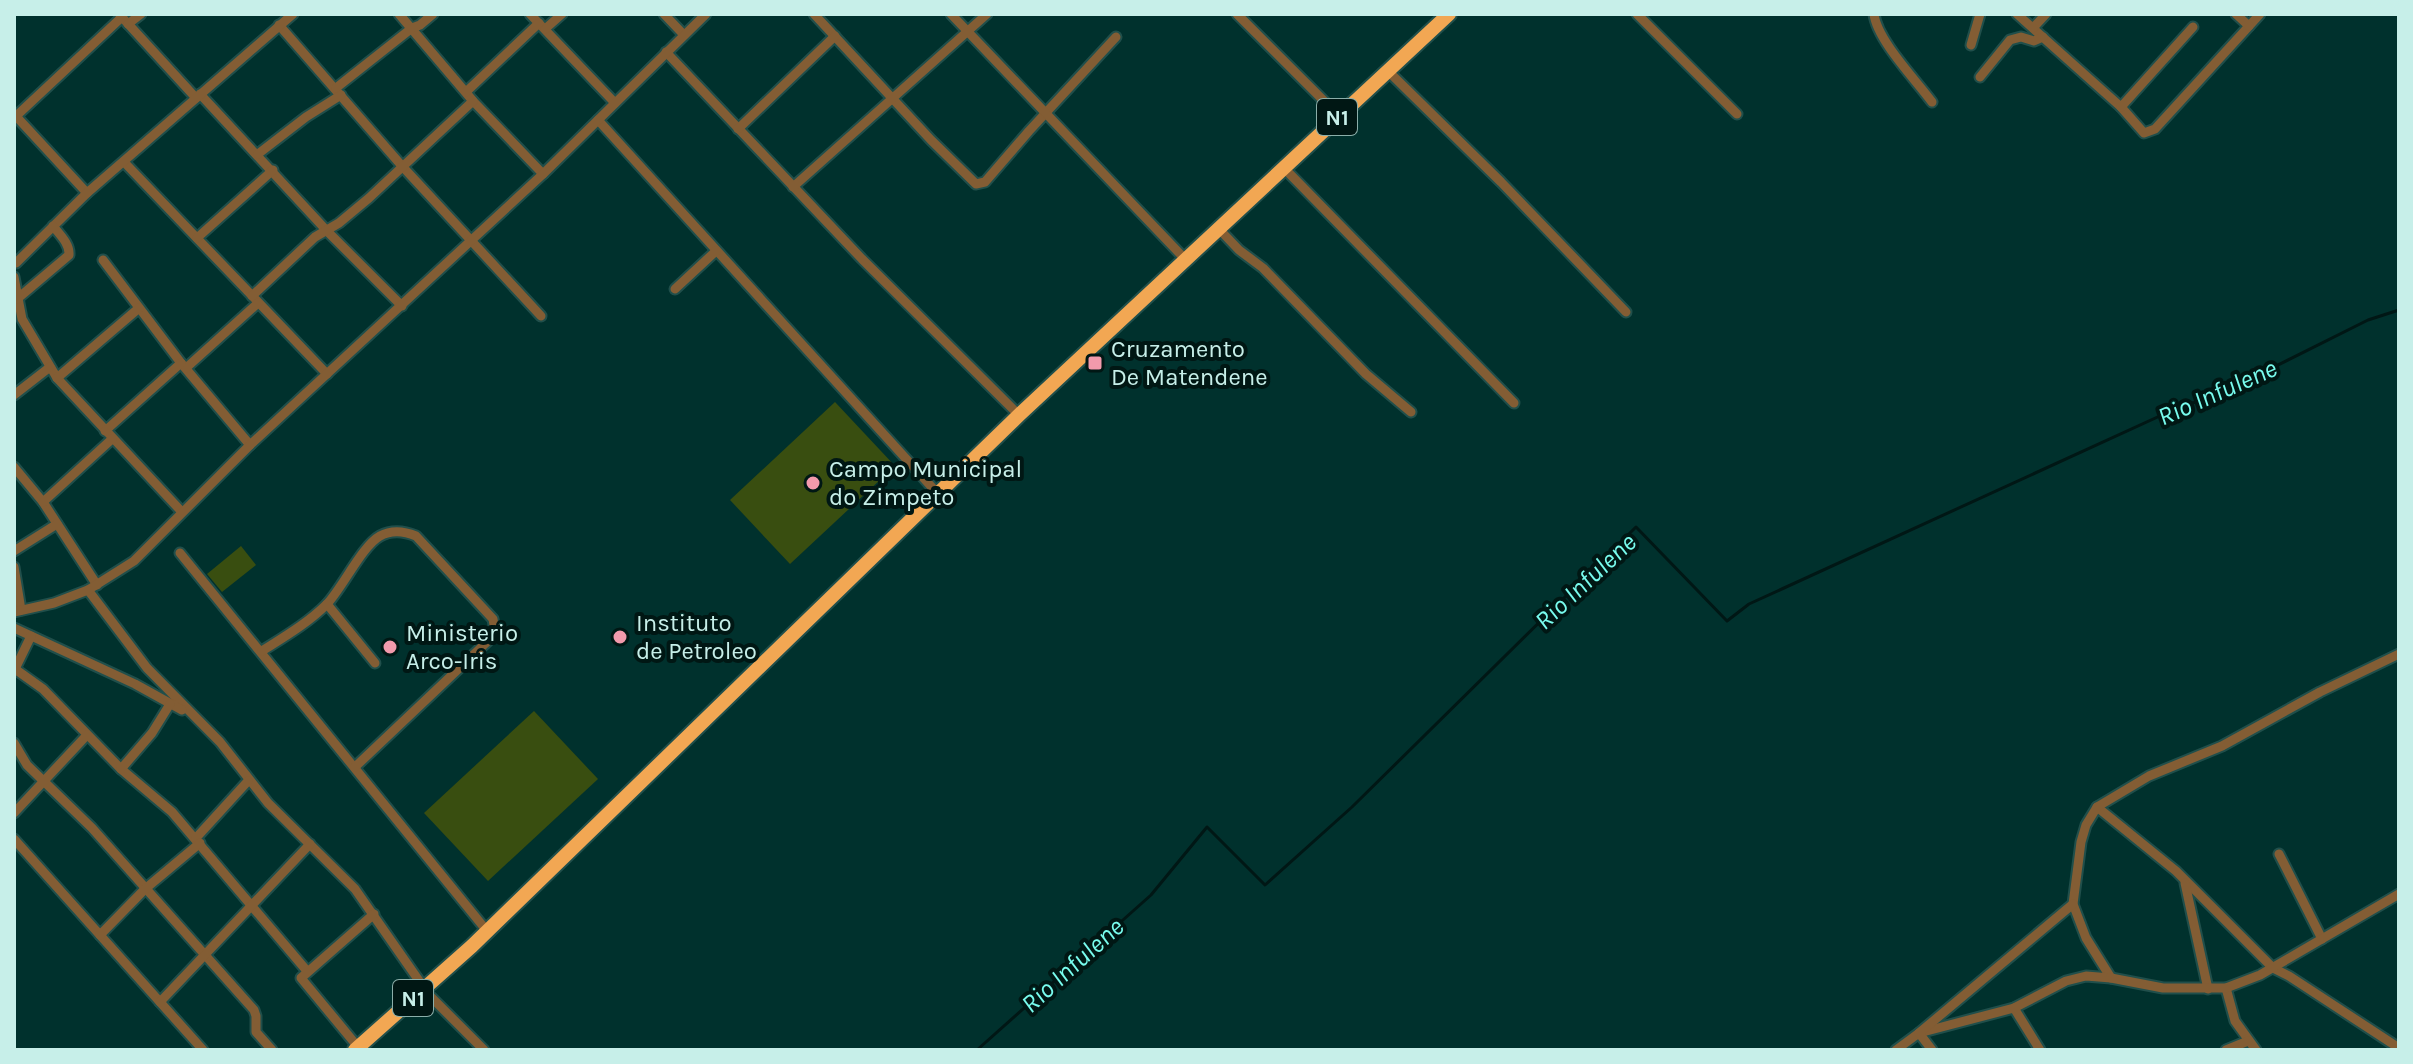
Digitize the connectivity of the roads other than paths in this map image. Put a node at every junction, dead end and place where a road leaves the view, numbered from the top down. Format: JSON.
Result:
{"nodes":[{"id":1,"x":141,"y":14,"type":"edge"},
{"id":2,"x":293,"y":14,"type":"edge"},
{"id":3,"x":399,"y":14,"type":"edge"},
{"id":4,"x":433,"y":14,"type":"edge"},
{"id":5,"x":530,"y":14,"type":"edge"},
{"id":6,"x":562,"y":14,"type":"edge"},
{"id":7,"x":664,"y":14,"type":"edge"},
{"id":8,"x":706,"y":14,"type":"edge"},
{"id":9,"x":814,"y":14,"type":"edge"},
{"id":10,"x":951,"y":14,"type":"edge"},
{"id":11,"x":987,"y":14,"type":"edge"},
{"id":12,"x":1637,"y":14,"type":"edge"},
{"id":13,"x":1874,"y":14,"type":"edge"},
{"id":14,"x":1980,"y":14,"type":"edge"},
{"id":15,"x":2017,"y":14,"type":"edge"},
{"id":16,"x":2046,"y":14,"type":"edge"},
{"id":17,"x":2236,"y":14,"type":"edge"},
{"id":18,"x":2260,"y":14,"type":"edge"},
{"id":19,"x":1244,"y":16,"type":"edge"},
{"id":20,"x":1443,"y":16,"type":"edge"},
{"id":21,"x":123,"y":18,"type":"edge"},
{"id":22,"x":279,"y":25,"type":"junction"},
{"id":23,"x":542,"y":26,"type":"junction"},
{"id":24,"x":2249,"y":26,"type":"junction"},
{"id":25,"x":2193,"y":27,"type":"dead end"},
{"id":26,"x":412,"y":28,"type":"junction"},
{"id":27,"x":2033,"y":28,"type":"junction"},
{"id":28,"x":968,"y":32,"type":"junction"},
{"id":29,"x":684,"y":35,"type":"junction"},
{"id":30,"x":835,"y":36,"type":"junction"},
{"id":31,"x":1116,"y":37,"type":"dead end"},
{"id":32,"x":2043,"y":37,"type":"junction"},
{"id":33,"x":1971,"y":45,"type":"dead end"},
{"id":34,"x":666,"y":52,"type":"junction"},
{"id":35,"x":1387,"y":70,"type":"junction"},
{"id":36,"x":1980,"y":77,"type":"dead end"},
{"id":37,"x":339,"y":92,"type":"junction"},
{"id":38,"x":466,"y":92,"type":"junction"},
{"id":39,"x":198,"y":96,"type":"junction"},
{"id":40,"x":892,"y":97,"type":"junction"},
{"id":41,"x":473,"y":101,"type":"junction"},
{"id":42,"x":1932,"y":102,"type":"dead end"},
{"id":43,"x":615,"y":103,"type":"junction"},
{"id":44,"x":2121,"y":107,"type":"junction"},
{"id":45,"x":1046,"y":114,"type":"junction"},
{"id":46,"x":1737,"y":114,"type":"dead end"},
{"id":47,"x":1338,"y":115,"type":"junction"},
{"id":48,"x":15,"y":116,"type":"edge"},
{"id":49,"x":598,"y":120,"type":"junction"},
{"id":50,"x":738,"y":129,"type":"junction"},
{"id":51,"x":258,"y":154,"type":"junction"},
{"id":52,"x":124,"y":162,"type":"junction"},
{"id":53,"x":402,"y":166,"type":"junction"},
{"id":54,"x":1283,"y":167,"type":"junction"},
{"id":55,"x":273,"y":170,"type":"junction"},
{"id":56,"x":543,"y":174,"type":"junction"},
{"id":57,"x":793,"y":187,"type":"junction"},
{"id":58,"x":87,"y":193,"type":"junction"},
{"id":59,"x":53,"y":226,"type":"junction"},
{"id":60,"x":1219,"y":229,"type":"junction"},
{"id":61,"x":327,"y":231,"type":"junction"},
{"id":62,"x":197,"y":238,"type":"junction"},
{"id":63,"x":471,"y":241,"type":"junction"},
{"id":64,"x":716,"y":251,"type":"junction"},
{"id":65,"x":1185,"y":259,"type":"junction"},
{"id":66,"x":103,"y":260,"type":"dead end"},
{"id":67,"x":15,"y":268,"type":"edge"},
{"id":68,"x":675,"y":289,"type":"dead end"},
{"id":69,"x":17,"y":299,"type":"junction"},
{"id":70,"x":255,"y":300,"type":"junction"},
{"id":71,"x":402,"y":306,"type":"junction"},
{"id":72,"x":139,"y":308,"type":"junction"},
{"id":73,"x":1626,"y":312,"type":"dead end"},
{"id":74,"x":541,"y":316,"type":"dead end"},
{"id":75,"x":184,"y":365,"type":"junction"},
{"id":76,"x":50,"y":367,"type":"junction"},
{"id":77,"x":327,"y":374,"type":"junction"},
{"id":78,"x":57,"y":378,"type":"junction"},
{"id":79,"x":14,"y":395,"type":"edge"},
{"id":80,"x":1514,"y":403,"type":"dead end"},
{"id":81,"x":1411,"y":412,"type":"dead end"},
{"id":82,"x":1019,"y":415,"type":"junction"},
{"id":83,"x":109,"y":435,"type":"junction"},
{"id":84,"x":250,"y":445,"type":"junction"},
{"id":85,"x":14,"y":467,"type":"edge"},
{"id":86,"x":939,"y":495,"type":"junction"},
{"id":87,"x":43,"y":502,"type":"junction"},
{"id":88,"x":182,"y":512,"type":"junction"},
{"id":89,"x":57,"y":524,"type":"junction"},
{"id":90,"x":14,"y":551,"type":"edge"},
{"id":91,"x":180,"y":553,"type":"dead end"},
{"id":92,"x":14,"y":567,"type":"edge"},
{"id":93,"x":92,"y":588,"type":"junction"},
{"id":94,"x":327,"y":604,"type":"junction"},
{"id":95,"x":18,"y":611,"type":"edge"},
{"id":96,"x":14,"y":628,"type":"edge"},
{"id":97,"x":31,"y":636,"type":"junction"},
{"id":98,"x":262,"y":651,"type":"junction"},
{"id":99,"x":2399,"y":654,"type":"edge"},
{"id":100,"x":375,"y":663,"type":"dead end"},
{"id":101,"x":15,"y":670,"type":"edge"},
{"id":102,"x":170,"y":704,"type":"junction"},
{"id":103,"x":189,"y":713,"type":"junction"},
{"id":104,"x":87,"y":735,"type":"junction"},
{"id":105,"x":14,"y":743,"type":"edge"},
{"id":106,"x":355,"y":767,"type":"junction"},
{"id":107,"x":121,"y":769,"type":"junction"},
{"id":108,"x":248,"y":781,"type":"junction"},
{"id":109,"x":45,"y":782,"type":"junction"},
{"id":110,"x":2097,"y":807,"type":"junction"},
{"id":111,"x":14,"y":813,"type":"edge"},
{"id":112,"x":14,"y":839,"type":"edge"},
{"id":113,"x":198,"y":841,"type":"junction"},
{"id":114,"x":310,"y":844,"type":"junction"},
{"id":115,"x":2279,"y":854,"type":"dead end"},
{"id":116,"x":2185,"y":881,"type":"junction"},
{"id":117,"x":145,"y":889,"type":"junction"},
{"id":118,"x":2399,"y":894,"type":"edge"},
{"id":119,"x":251,"y":904,"type":"junction"},
{"id":120,"x":2073,"y":904,"type":"junction"},
{"id":121,"x":374,"y":914,"type":"junction"},
{"id":122,"x":487,"y":931,"type":"junction"},
{"id":123,"x":100,"y":935,"type":"junction"},
{"id":124,"x":2322,"y":939,"type":"junction"},
{"id":125,"x":204,"y":955,"type":"junction"},
{"id":126,"x":2273,"y":968,"type":"junction"},
{"id":127,"x":307,"y":971,"type":"junction"},
{"id":128,"x":2111,"y":978,"type":"junction"},
{"id":129,"x":425,"y":987,"type":"junction"},
{"id":130,"x":2226,"y":988,"type":"junction"},
{"id":131,"x":2208,"y":989,"type":"junction"},
{"id":132,"x":160,"y":1002,"type":"junction"},
{"id":133,"x":2014,"y":1008,"type":"junction"},
{"id":134,"x":1919,"y":1033,"type":"junction"},
{"id":135,"x":2248,"y":1041,"type":"junction"},
{"id":136,"x":356,"y":1048,"type":"edge"},
{"id":137,"x":2035,"y":1048,"type":"edge"},
{"id":138,"x":2399,"y":1048,"type":"edge"},
{"id":139,"x":203,"y":1050,"type":"edge"},
{"id":140,"x":272,"y":1050,"type":"edge"},
{"id":141,"x":484,"y":1050,"type":"edge"},
{"id":142,"x":1896,"y":1050,"type":"edge"},
{"id":143,"x":1932,"y":1050,"type":"edge"},
{"id":144,"x":2226,"y":1050,"type":"edge"},
{"id":145,"x":2256,"y":1050,"type":"edge"}],
"edges":[{"from":1,"to":21,"type":"street"},
{"from":2,"to":22,"type":"street"},
{"from":3,"to":26,"type":"street"},
{"from":4,"to":26,"type":"street"},
{"from":5,"to":23,"type":"street"},
{"from":6,"to":23,"type":"street"},
{"from":7,"to":29,"type":"street"},
{"from":8,"to":29,"type":"street"},
{"from":9,"to":30,"type":"street"},
{"from":10,"to":28,"type":"street"},
{"from":11,"to":28,"type":"street"},
{"from":12,"to":46,"type":"street"},
{"from":13,"to":42,"type":"street"},
{"from":14,"to":33,"type":"street"},
{"from":15,"to":27,"type":"street"},
{"from":16,"to":27,"type":"street"},
{"from":17,"to":24,"type":"street"},
{"from":18,"to":24,"type":"street"},
{"from":19,"to":47,"type":"street"},
{"from":20,"to":35,"type":"highway","number":"N1"},
{"from":21,"to":39,"type":"street"},
{"from":21,"to":48,"type":"street"},
{"from":22,"to":37,"type":"street"},
{"from":22,"to":39,"type":"street"},
{"from":23,"to":38,"type":"street"},
{"from":23,"to":43,"type":"street"},
{"from":24,"to":44,"type":"street"},
{"from":25,"to":44,"type":"street"},
{"from":26,"to":37,"type":"street"},
{"from":26,"to":38,"type":"street"},
{"from":27,"to":32,"type":"street"},
{"from":28,"to":40,"type":"street"},
{"from":28,"to":45,"type":"street"},
{"from":29,"to":34,"type":"street"},
{"from":30,"to":40,"type":"street"},
{"from":30,"to":50,"type":"street"},
{"from":31,"to":45,"type":"street"},
{"from":32,"to":36,"type":"street"},
{"from":32,"to":44,"type":"street"},
{"from":34,"to":43,"type":"street"},
{"from":34,"to":50,"type":"street"},
{"from":35,"to":47,"type":"highway","number":"N1"},
{"from":35,"to":73,"type":"street"},
{"from":37,"to":51,"type":"street"},
{"from":37,"to":53,"type":"street"},
{"from":38,"to":41,"type":"street"},
{"from":39,"to":51,"type":"street"},
{"from":39,"to":52,"type":"street"},
{"from":40,"to":45,"type":"street"},
{"from":40,"to":57,"type":"street"},
{"from":41,"to":53,"type":"street"},
{"from":41,"to":56,"type":"street"},
{"from":43,"to":49,"type":"street"},
{"from":45,"to":65,"type":"street"},
{"from":47,"to":54,"type":"highway","number":"N1"},
{"from":48,"to":58,"type":"street"},
{"from":49,"to":56,"type":"street"},
{"from":49,"to":64,"type":"street"},
{"from":50,"to":57,"type":"street"},
{"from":51,"to":55,"type":"street"},
{"from":52,"to":58,"type":"street"},
{"from":52,"to":62,"type":"street"},
{"from":53,"to":61,"type":"street"},
{"from":53,"to":63,"type":"street"},
{"from":54,"to":60,"type":"highway","number":"N1"},
{"from":54,"to":80,"type":"street"},
{"from":55,"to":61,"type":"street"},
{"from":55,"to":62,"type":"street"},
{"from":56,"to":63,"type":"street"},
{"from":57,"to":82,"type":"street"},
{"from":58,"to":59,"type":"street"},
{"from":59,"to":67,"type":"street"},
{"from":59,"to":69,"type":"street"},
{"from":60,"to":65,"type":"highway","number":"N1"},
{"from":60,"to":81,"type":"street"},
{"from":61,"to":70,"type":"street"},
{"from":61,"to":71,"type":"street"},
{"from":62,"to":70,"type":"street"},
{"from":63,"to":71,"type":"street"},
{"from":63,"to":74,"type":"street"},
{"from":64,"to":68,"type":"street"},
{"from":64,"to":86,"type":"street"},
{"from":65,"to":82,"type":"highway","number":"N1"},
{"from":66,"to":72,"type":"street"},
{"from":67,"to":69,"type":"street"},
{"from":69,"to":76,"type":"street"},
{"from":70,"to":75,"type":"street"},
{"from":70,"to":77,"type":"street"},
{"from":71,"to":77,"type":"street"},
{"from":72,"to":75,"type":"street"},
{"from":72,"to":78,"type":"street"},
{"from":75,"to":83,"type":"street"},
{"from":75,"to":84,"type":"street"},
{"from":76,"to":78,"type":"street"},
{"from":76,"to":79,"type":"street"},
{"from":77,"to":84,"type":"street"},
{"from":78,"to":83,"type":"street"},
{"from":82,"to":86,"type":"highway","number":"N1"},
{"from":83,"to":87,"type":"street"},
{"from":83,"to":88,"type":"street"},
{"from":84,"to":88,"type":"street"},
{"from":85,"to":87,"type":"street"},
{"from":86,"to":122,"type":"highway","number":"N1"},
{"from":87,"to":89,"type":"street"},
{"from":88,"to":93,"type":"street"},
{"from":89,"to":90,"type":"street"},
{"from":89,"to":93,"type":"street"},
{"from":91,"to":98,"type":"street"},
{"from":92,"to":95,"type":"street"},
{"from":93,"to":95,"type":"street"},
{"from":93,"to":103,"type":"street"},
{"from":94,"to":98,"type":"street"},
{"from":94,"to":100,"type":"street"},
{"from":94,"to":106,"type":"street"},
{"from":96,"to":97,"type":"street"},
{"from":97,"to":101,"type":"street"},
{"from":97,"to":102,"type":"street"},
{"from":98,"to":106,"type":"street"},
{"from":99,"to":110,"type":"street"},
{"from":101,"to":104,"type":"street"},
{"from":102,"to":103,"type":"street"},
{"from":102,"to":107,"type":"street"},
{"from":103,"to":108,"type":"street"},
{"from":104,"to":107,"type":"street"},
{"from":104,"to":109,"type":"street"},
{"from":105,"to":109,"type":"street"},
{"from":106,"to":122,"type":"street"},
{"from":107,"to":113,"type":"street"},
{"from":108,"to":113,"type":"street"},
{"from":108,"to":114,"type":"street"},
{"from":109,"to":111,"type":"street"},
{"from":109,"to":117,"type":"street"},
{"from":110,"to":116,"type":"street"},
{"from":110,"to":120,"type":"street"},
{"from":112,"to":123,"type":"street"},
{"from":113,"to":117,"type":"street"},
{"from":113,"to":119,"type":"street"},
{"from":114,"to":119,"type":"street"},
{"from":114,"to":121,"type":"street"},
{"from":115,"to":124,"type":"street"},
{"from":116,"to":126,"type":"street"},
{"from":116,"to":131,"type":"street"},
{"from":117,"to":123,"type":"street"},
{"from":117,"to":125,"type":"street"},
{"from":118,"to":124,"type":"street"},
{"from":119,"to":125,"type":"street"},
{"from":119,"to":127,"type":"street"},
{"from":120,"to":128,"type":"street"},
{"from":120,"to":134,"type":"street"},
{"from":121,"to":127,"type":"street"},
{"from":121,"to":129,"type":"street"},
{"from":122,"to":129,"type":"highway","number":"N1"},
{"from":123,"to":132,"type":"street"},
{"from":124,"to":126,"type":"street"},
{"from":125,"to":132,"type":"street"},
{"from":125,"to":140,"type":"street"},
{"from":126,"to":130,"type":"street"},
{"from":126,"to":138,"type":"street"},
{"from":127,"to":136,"type":"street"},
{"from":128,"to":131,"type":"street"},
{"from":128,"to":133,"type":"street"},
{"from":129,"to":136,"type":"highway","number":"N1"},
{"from":129,"to":141,"type":"street"},
{"from":130,"to":131,"type":"street"},
{"from":130,"to":135,"type":"street"},
{"from":132,"to":139,"type":"street"},
{"from":133,"to":134,"type":"street"},
{"from":133,"to":137,"type":"street"},
{"from":134,"to":142,"type":"street"},
{"from":134,"to":143,"type":"street"},
{"from":135,"to":144,"type":"street"},
{"from":135,"to":145,"type":"street"}]}
